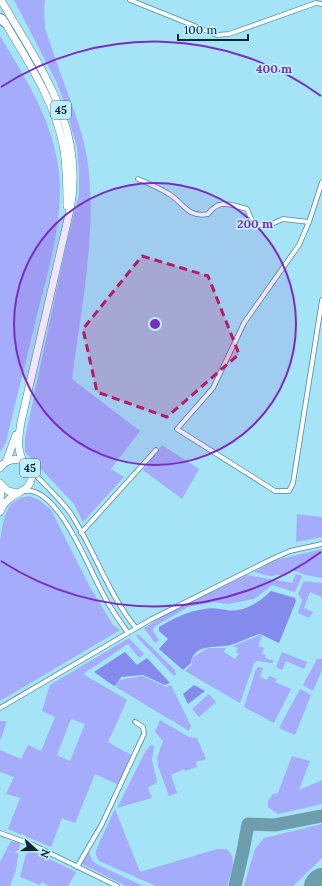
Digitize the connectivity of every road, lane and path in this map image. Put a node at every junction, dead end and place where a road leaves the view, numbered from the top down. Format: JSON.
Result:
{"nodes":[{"id":1,"x":1,"y":0,"type":"edge"},
{"id":2,"x":6,"y":0,"type":"edge"},
{"id":3,"x":130,"y":0,"type":"edge"},
{"id":4,"x":322,"y":4,"type":"edge"},
{"id":5,"x":0,"y":14,"type":"edge"},
{"id":6,"x":3,"y":21,"type":"edge"},
{"id":7,"x":14,"y":23,"type":"junction"},
{"id":8,"x":138,"y":179,"type":"dead end"},
{"id":9,"x":322,"y":182,"type":"edge"},
{"id":10,"x":309,"y":222,"type":"junction"},
{"id":11,"x":64,"y":232,"type":"junction"},
{"id":12,"x":322,"y":300,"type":"edge"},
{"id":13,"x":21,"y":422,"type":"junction"},
{"id":14,"x":156,"y":450,"type":"dead end"},
{"id":15,"x":24,"y":461,"type":"junction"},
{"id":16,"x":6,"y":462,"type":"junction"},
{"id":17,"x":0,"y":468,"type":"edge"},
{"id":18,"x":31,"y":470,"type":"junction"},
{"id":19,"x":0,"y":484,"type":"edge"},
{"id":20,"x":20,"y":492,"type":"junction"},
{"id":21,"x":0,"y":502,"type":"edge"},
{"id":22,"x":0,"y":512,"type":"edge"},
{"id":23,"x":81,"y":533,"type":"junction"},
{"id":24,"x":322,"y":544,"type":"edge"},
{"id":25,"x":136,"y":628,"type":"junction"},
{"id":26,"x":128,"y":633,"type":"junction"},
{"id":27,"x":0,"y":708,"type":"edge"},
{"id":28,"x":135,"y":722,"type":"dead end"},
{"id":29,"x":0,"y":833,"type":"edge"},
{"id":30,"x":77,"y":867,"type":"junction"},
{"id":31,"x":117,"y":886,"type":"edge"}],
"edges":[{"from":1,"to":7,"type":"highway","number":"45"},
{"from":2,"to":7,"type":"highway"},
{"from":3,"to":4,"type":"street"},
{"from":5,"to":6,"type":"highway","number":"45"},
{"from":6,"to":11,"type":"highway","number":"45"},
{"from":7,"to":11,"type":"highway","number":"45"},
{"from":8,"to":10,"type":"street"},
{"from":9,"to":10,"type":"street"},
{"from":10,"to":12,"type":"street"},
{"from":11,"to":13,"type":"highway","number":"45"},
{"from":13,"to":15,"type":"highway","number":"45"},
{"from":13,"to":16,"type":"highway","number":"45"},
{"from":14,"to":23,"type":"street"},
{"from":15,"to":16,"type":"highway","number":"45"},
{"from":15,"to":18,"type":"highway","number":"45"},
{"from":16,"to":17,"type":"highway","number":"45"},
{"from":18,"to":20,"type":"highway","number":"45"},
{"from":18,"to":23,"type":"street"},
{"from":19,"to":20,"type":"highway","number":"45"},
{"from":19,"to":21,"type":"highway","number":"45"},
{"from":20,"to":22,"type":"highway","number":"45"},
{"from":20,"to":26,"type":"street"},
{"from":23,"to":25,"type":"street"},
{"from":24,"to":25,"type":"street"},
{"from":25,"to":26,"type":"street"},
{"from":26,"to":27,"type":"street"},
{"from":28,"to":30,"type":"street"},
{"from":29,"to":30,"type":"street"},
{"from":30,"to":31,"type":"street"}]}
